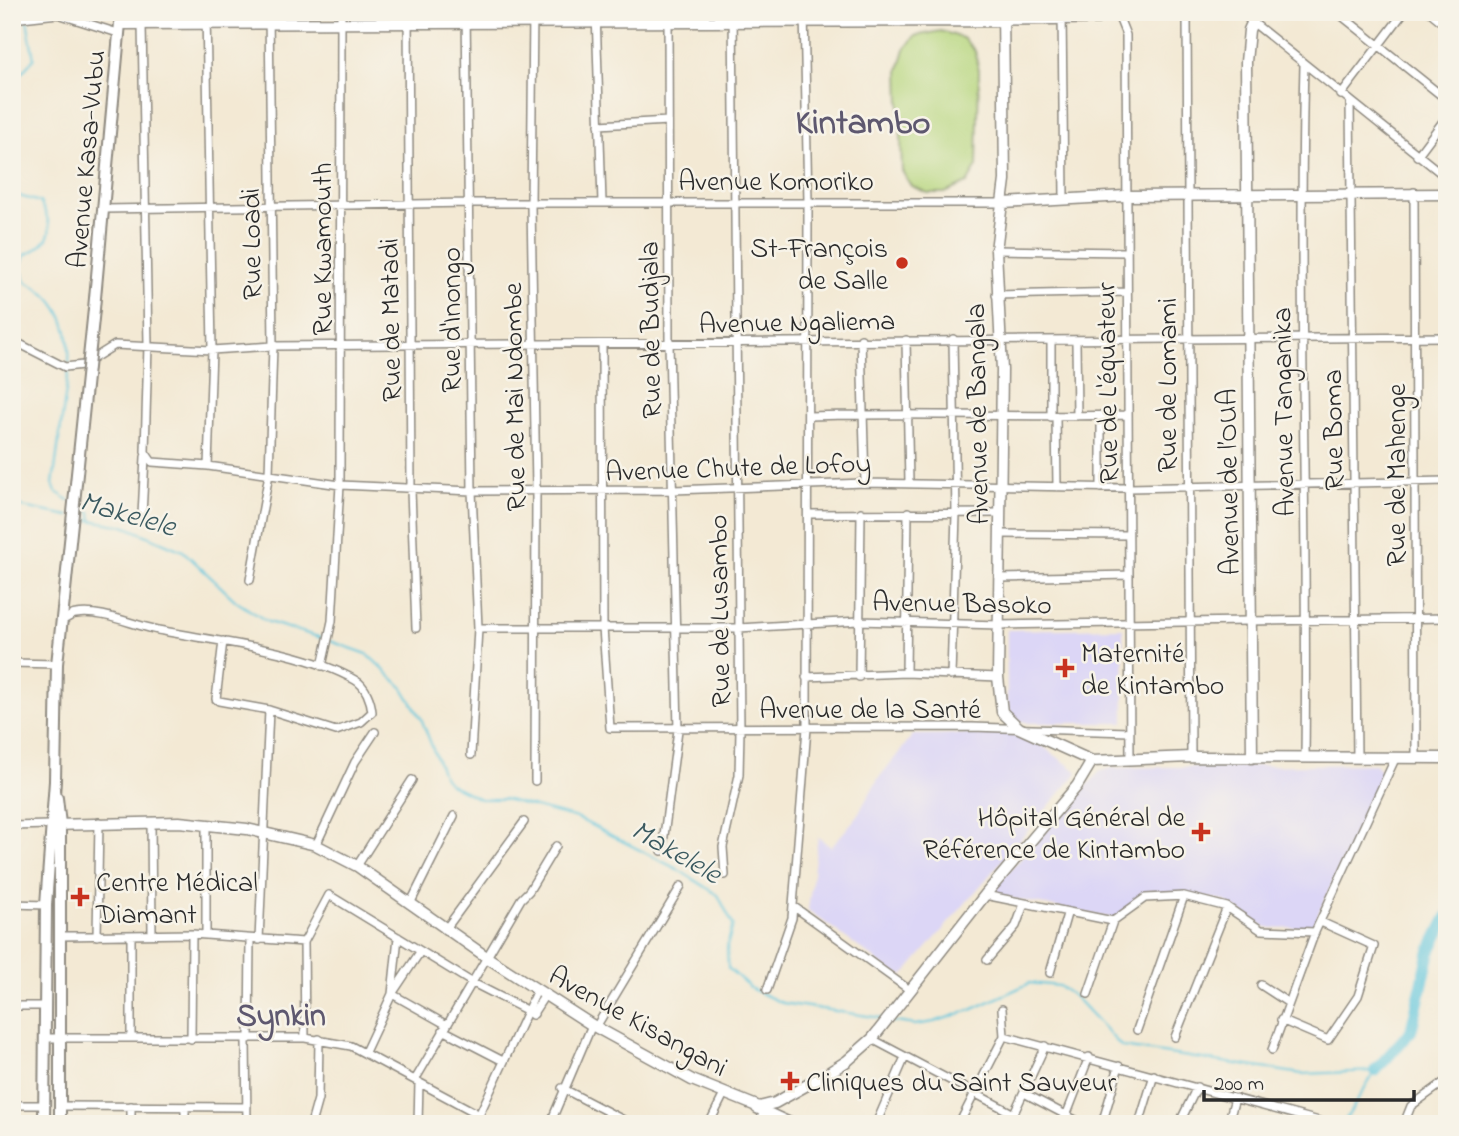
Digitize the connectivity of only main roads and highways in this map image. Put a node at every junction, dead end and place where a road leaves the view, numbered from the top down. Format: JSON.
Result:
{"nodes":[{"id":1,"x":121,"y":12,"type":"edge"},
{"id":2,"x":55,"y":824,"type":"junction"},
{"id":3,"x":44,"y":1124,"type":"edge"},
{"id":4,"x":60,"y":1124,"type":"edge"}],
"edges":[{"from":1,"to":2,"type":"main road","name":"Avenue Kasa-Vubu","bridge":true},
{"from":2,"to":3,"type":"main road"},
{"from":2,"to":4,"type":"main road"}]}
